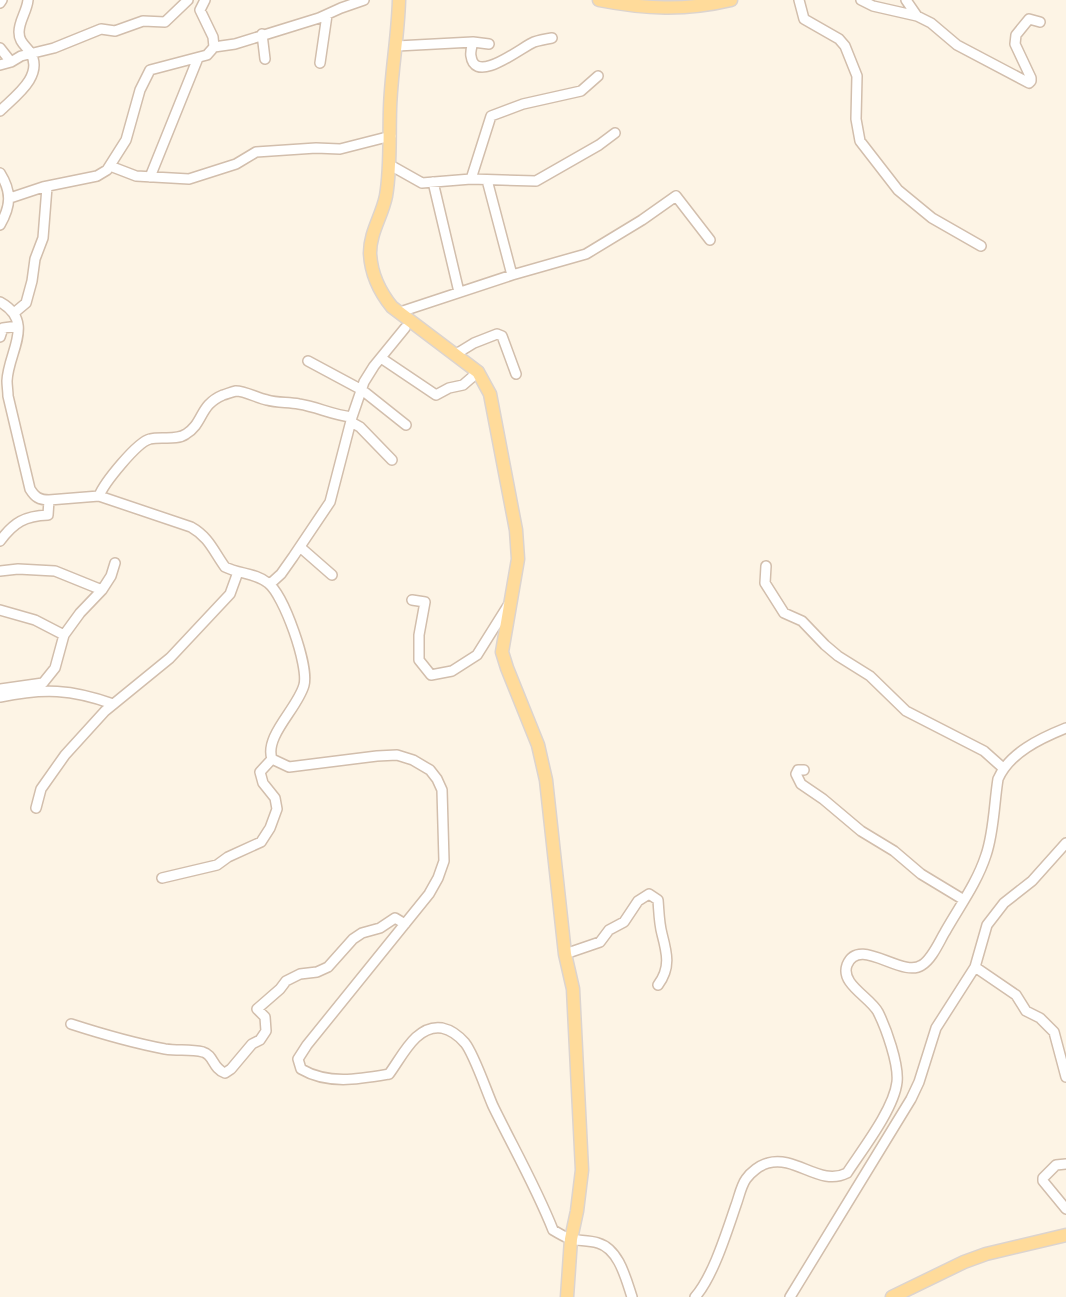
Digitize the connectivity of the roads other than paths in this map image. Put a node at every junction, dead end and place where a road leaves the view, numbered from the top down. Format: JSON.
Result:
{"nodes":[{"id":1,"x":28,"y":0,"type":"edge"},
{"id":2,"x":188,"y":0,"type":"edge"},
{"id":3,"x":205,"y":0,"type":"edge"},
{"id":4,"x":364,"y":0,"type":"edge"},
{"id":5,"x":399,"y":0,"type":"edge"},
{"id":6,"x":599,"y":0,"type":"edge"},
{"id":7,"x":731,"y":0,"type":"edge"},
{"id":8,"x":799,"y":0,"type":"edge"},
{"id":9,"x":861,"y":0,"type":"edge"},
{"id":10,"x":906,"y":0,"type":"edge"},
{"id":11,"x":327,"y":15,"type":"junction"},
{"id":12,"x":917,"y":16,"type":"junction"},
{"id":13,"x":1040,"y":22,"type":"dead end"},
{"id":14,"x":262,"y":34,"type":"junction"},
{"id":15,"x":552,"y":38,"type":"dead end"},
{"id":16,"x":473,"y":42,"type":"junction"},
{"id":17,"x":489,"y":44,"type":"dead end"},
{"id":18,"x":397,"y":46,"type":"junction"},
{"id":19,"x":214,"y":47,"type":"junction"},
{"id":20,"x":0,"y":48,"type":"edge"},
{"id":21,"x":32,"y":54,"type":"junction"},
{"id":22,"x":198,"y":58,"type":"junction"},
{"id":23,"x":265,"y":59,"type":"dead end"},
{"id":24,"x":11,"y":62,"type":"junction"},
{"id":25,"x":320,"y":63,"type":"dead end"},
{"id":26,"x":0,"y":65,"type":"edge"},
{"id":27,"x":598,"y":76,"type":"dead end"},
{"id":28,"x":0,"y":111,"type":"edge"},
{"id":29,"x":615,"y":133,"type":"dead end"},
{"id":30,"x":391,"y":136,"type":"junction"},
{"id":31,"x":390,"y":165,"type":"junction"},
{"id":32,"x":110,"y":166,"type":"junction"},
{"id":33,"x":0,"y":173,"type":"edge"},
{"id":34,"x":150,"y":177,"type":"junction"},
{"id":35,"x":471,"y":179,"type":"junction"},
{"id":36,"x":487,"y":180,"type":"junction"},
{"id":37,"x":433,"y":182,"type":"junction"},
{"id":38,"x":47,"y":187,"type":"junction"},
{"id":39,"x":10,"y":198,"type":"junction"},
{"id":40,"x":0,"y":225,"type":"edge"},
{"id":41,"x":710,"y":240,"type":"dead end"},
{"id":42,"x":981,"y":246,"type":"dead end"},
{"id":43,"x":512,"y":275,"type":"junction"},
{"id":44,"x":459,"y":292,"type":"junction"},
{"id":45,"x":0,"y":302,"type":"edge"},
{"id":46,"x":399,"y":312,"type":"junction"},
{"id":47,"x":14,"y":313,"type":"junction"},
{"id":48,"x":18,"y":326,"type":"junction"},
{"id":49,"x":405,"y":328,"type":"dead end"},
{"id":50,"x":0,"y":337,"type":"edge"},
{"id":51,"x":456,"y":354,"type":"junction"},
{"id":52,"x":381,"y":358,"type":"junction"},
{"id":53,"x":308,"y":362,"type":"dead end"},
{"id":54,"x":478,"y":372,"type":"junction"},
{"id":55,"x":516,"y":374,"type":"dead end"},
{"id":56,"x":362,"y":390,"type":"junction"},
{"id":57,"x":352,"y":419,"type":"junction"},
{"id":58,"x":406,"y":425,"type":"dead end"},
{"id":59,"x":392,"y":460,"type":"dead end"},
{"id":60,"x":99,"y":496,"type":"junction"},
{"id":61,"x":49,"y":500,"type":"junction"},
{"id":62,"x":0,"y":541,"type":"edge"},
{"id":63,"x":300,"y":547,"type":"junction"},
{"id":64,"x":115,"y":563,"type":"dead end"},
{"id":65,"x":766,"y":566,"type":"dead end"},
{"id":66,"x":0,"y":571,"type":"edge"},
{"id":67,"x":238,"y":572,"type":"junction"},
{"id":68,"x":332,"y":575,"type":"dead end"},
{"id":69,"x":270,"y":584,"type":"junction"},
{"id":70,"x":102,"y":590,"type":"junction"},
{"id":71,"x":412,"y":600,"type":"dead end"},
{"id":72,"x":512,"y":600,"type":"junction"},
{"id":73,"x":0,"y":610,"type":"edge"},
{"id":74,"x":64,"y":635,"type":"junction"},
{"id":75,"x":0,"y":689,"type":"edge"},
{"id":76,"x":0,"y":697,"type":"edge"},
{"id":77,"x":113,"y":704,"type":"junction"},
{"id":78,"x":1066,"y":728,"type":"edge"},
{"id":79,"x":272,"y":759,"type":"junction"},
{"id":80,"x":1003,"y":768,"type":"junction"},
{"id":81,"x":804,"y":770,"type":"dead end"},
{"id":82,"x":36,"y":808,"type":"dead end"},
{"id":83,"x":1066,"y":843,"type":"edge"},
{"id":84,"x":162,"y":878,"type":"dead end"},
{"id":85,"x":964,"y":900,"type":"junction"},
{"id":86,"x":405,"y":924,"type":"junction"},
{"id":87,"x":565,"y":954,"type":"junction"},
{"id":88,"x":975,"y":967,"type":"junction"},
{"id":89,"x":658,"y":985,"type":"dead end"},
{"id":90,"x":70,"y":1024,"type":"dead end"},
{"id":91,"x":1066,"y":1077,"type":"edge"},
{"id":92,"x":1066,"y":1164,"type":"edge"},
{"id":93,"x":1066,"y":1209,"type":"edge"},
{"id":94,"x":1066,"y":1235,"type":"edge"},
{"id":95,"x":571,"y":1239,"type":"junction"},
{"id":96,"x":567,"y":1297,"type":"edge"},
{"id":97,"x":632,"y":1297,"type":"edge"},
{"id":98,"x":695,"y":1297,"type":"edge"},
{"id":99,"x":790,"y":1297,"type":"edge"},
{"id":100,"x":892,"y":1297,"type":"edge"}],
"edges":[{"from":1,"to":21,"type":"street"},
{"from":2,"to":21,"type":"street"},
{"from":3,"to":19,"type":"street"},
{"from":4,"to":11,"type":"street"},
{"from":5,"to":18,"type":"main road"},
{"from":6,"to":7,"type":"main road"},
{"from":8,"to":42,"type":"street"},
{"from":9,"to":12,"type":"street"},
{"from":10,"to":12,"type":"street"},
{"from":11,"to":14,"type":"street"},
{"from":11,"to":25,"type":"street"},
{"from":12,"to":13,"type":"street"},
{"from":14,"to":19,"type":"street"},
{"from":14,"to":23,"type":"street"},
{"from":15,"to":16,"type":"street"},
{"from":16,"to":17,"type":"street"},
{"from":16,"to":18,"type":"street"},
{"from":18,"to":30,"type":"main road"},
{"from":19,"to":22,"type":"street"},
{"from":20,"to":24,"type":"street"},
{"from":21,"to":24,"type":"street"},
{"from":21,"to":28,"type":"street"},
{"from":22,"to":32,"type":"street"},
{"from":22,"to":34,"type":"street"},
{"from":24,"to":26,"type":"street"},
{"from":27,"to":35,"type":"street"},
{"from":29,"to":36,"type":"street"},
{"from":30,"to":31,"type":"main road"},
{"from":30,"to":34,"type":"street"},
{"from":31,"to":37,"type":"street"},
{"from":31,"to":46,"type":"main road"},
{"from":32,"to":34,"type":"street"},
{"from":32,"to":38,"type":"street"},
{"from":33,"to":39,"type":"street"},
{"from":35,"to":36,"type":"street"},
{"from":35,"to":37,"type":"street"},
{"from":36,"to":43,"type":"street"},
{"from":37,"to":44,"type":"street"},
{"from":38,"to":39,"type":"street"},
{"from":38,"to":47,"type":"street"},
{"from":39,"to":40,"type":"street"},
{"from":41,"to":43,"type":"street"},
{"from":43,"to":44,"type":"street"},
{"from":44,"to":46,"type":"street"},
{"from":45,"to":47,"type":"street"},
{"from":46,"to":51,"type":"main road"},
{"from":47,"to":48,"type":"street"},
{"from":48,"to":50,"type":"street"},
{"from":48,"to":61,"type":"street"},
{"from":49,"to":52,"type":"street"},
{"from":51,"to":54,"type":"main road"},
{"from":51,"to":55,"type":"street"},
{"from":52,"to":54,"type":"street"},
{"from":52,"to":56,"type":"street"},
{"from":53,"to":56,"type":"street"},
{"from":54,"to":72,"type":"main road"},
{"from":56,"to":57,"type":"street"},
{"from":56,"to":58,"type":"street"},
{"from":57,"to":59,"type":"street"},
{"from":57,"to":60,"type":"street"},
{"from":57,"to":63,"type":"street"},
{"from":60,"to":61,"type":"street"},
{"from":60,"to":67,"type":"street"},
{"from":61,"to":62,"type":"street"},
{"from":63,"to":68,"type":"street"},
{"from":63,"to":69,"type":"street"},
{"from":64,"to":70,"type":"street"},
{"from":65,"to":80,"type":"street"},
{"from":66,"to":70,"type":"street"},
{"from":67,"to":69,"type":"street"},
{"from":67,"to":77,"type":"street"},
{"from":69,"to":79,"type":"street"},
{"from":70,"to":74,"type":"street"},
{"from":71,"to":72,"type":"street"},
{"from":72,"to":87,"type":"main road"},
{"from":73,"to":74,"type":"street"},
{"from":74,"to":75,"type":"street"},
{"from":76,"to":77,"type":"street"},
{"from":77,"to":82,"type":"street"},
{"from":78,"to":80,"type":"street"},
{"from":79,"to":84,"type":"street"},
{"from":79,"to":86,"type":"street"},
{"from":80,"to":85,"type":"street"},
{"from":81,"to":85,"type":"street"},
{"from":83,"to":88,"type":"street"},
{"from":85,"to":98,"type":"street"},
{"from":86,"to":90,"type":"street"},
{"from":86,"to":95,"type":"street"},
{"from":87,"to":89,"type":"street"},
{"from":87,"to":95,"type":"main road"},
{"from":88,"to":91,"type":"street"},
{"from":88,"to":99,"type":"street"},
{"from":92,"to":93,"type":"street"},
{"from":94,"to":100,"type":"main road"},
{"from":95,"to":96,"type":"main road"},
{"from":95,"to":97,"type":"street"}]}
